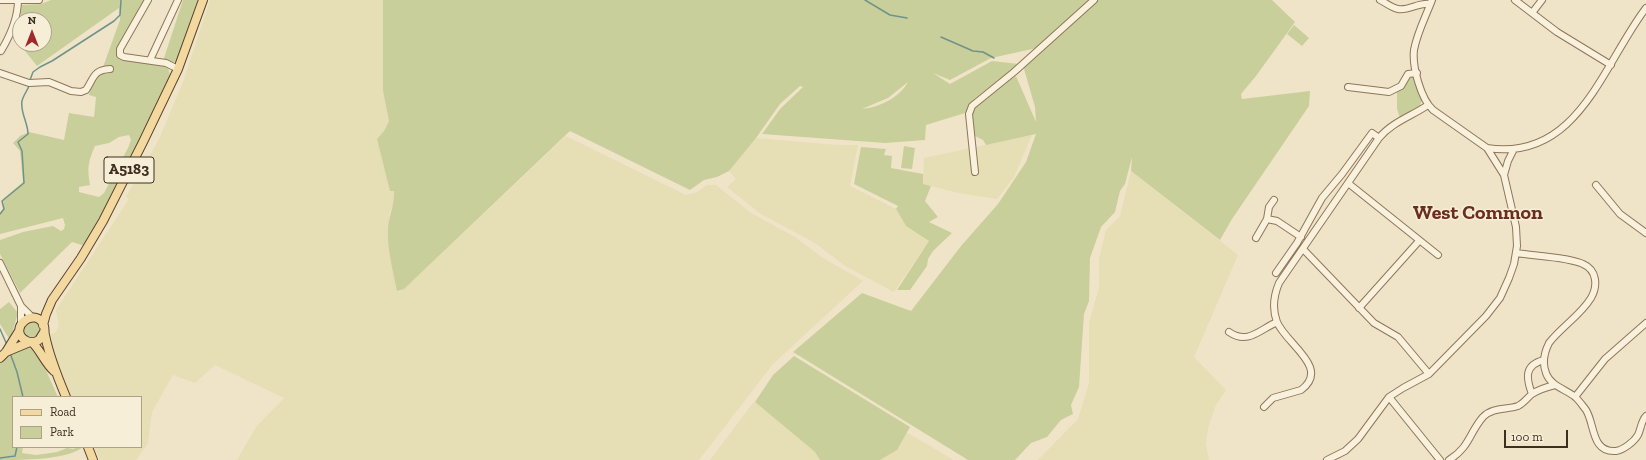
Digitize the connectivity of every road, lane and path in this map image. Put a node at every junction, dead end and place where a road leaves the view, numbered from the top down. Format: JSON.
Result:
{"nodes":[{"id":1,"x":0,"y":0,"type":"edge"},
{"id":2,"x":18,"y":0,"type":"edge"},
{"id":3,"x":39,"y":0,"type":"edge"},
{"id":4,"x":148,"y":0,"type":"edge"},
{"id":5,"x":178,"y":0,"type":"edge"},
{"id":6,"x":203,"y":0,"type":"edge"},
{"id":7,"x":1094,"y":0,"type":"edge"},
{"id":8,"x":1380,"y":0,"type":"edge"},
{"id":9,"x":1515,"y":0,"type":"edge"},
{"id":10,"x":1542,"y":0,"type":"edge"},
{"id":11,"x":1431,"y":2,"type":"edge"},
{"id":12,"x":1646,"y":8,"type":"edge"},
{"id":13,"x":1532,"y":13,"type":"junction"},
{"id":14,"x":1,"y":51,"type":"edge"},
{"id":15,"x":150,"y":60,"type":"junction"},
{"id":16,"x":1611,"y":65,"type":"junction"},
{"id":17,"x":110,"y":69,"type":"dead end"},
{"id":18,"x":178,"y":69,"type":"junction"},
{"id":19,"x":0,"y":73,"type":"edge"},
{"id":20,"x":1417,"y":73,"type":"junction"},
{"id":21,"x":1348,"y":87,"type":"dead end"},
{"id":22,"x":1428,"y":105,"type":"junction"},
{"id":23,"x":1379,"y":138,"type":"junction"},
{"id":24,"x":1487,"y":148,"type":"junction"},
{"id":25,"x":1514,"y":149,"type":"junction"},
{"id":26,"x":975,"y":172,"type":"dead end"},
{"id":27,"x":1504,"y":175,"type":"junction"},
{"id":28,"x":1348,"y":183,"type":"junction"},
{"id":29,"x":1596,"y":185,"type":"dead end"},
{"id":30,"x":1274,"y":200,"type":"dead end"},
{"id":31,"x":1267,"y":219,"type":"junction"},
{"id":32,"x":1646,"y":233,"type":"edge"},
{"id":33,"x":1256,"y":238,"type":"dead end"},
{"id":34,"x":1299,"y":240,"type":"junction"},
{"id":35,"x":1419,"y":241,"type":"junction"},
{"id":36,"x":1303,"y":249,"type":"junction"},
{"id":37,"x":1516,"y":254,"type":"junction"},
{"id":38,"x":1438,"y":255,"type":"dead end"},
{"id":39,"x":0,"y":263,"type":"edge"},
{"id":40,"x":1276,"y":272,"type":"dead end"},
{"id":41,"x":52,"y":300,"type":"junction"},
{"id":42,"x":21,"y":306,"type":"junction"},
{"id":43,"x":1359,"y":308,"type":"junction"},
{"id":44,"x":32,"y":317,"type":"junction"},
{"id":45,"x":1277,"y":322,"type":"junction"},
{"id":46,"x":1646,"y":323,"type":"edge"},
{"id":47,"x":20,"y":328,"type":"junction"},
{"id":48,"x":44,"y":328,"type":"junction"},
{"id":49,"x":1229,"y":332,"type":"dead end"},
{"id":50,"x":31,"y":342,"type":"junction"},
{"id":51,"x":7,"y":351,"type":"edge"},
{"id":52,"x":1544,"y":360,"type":"junction"},
{"id":53,"x":55,"y":372,"type":"junction"},
{"id":54,"x":1429,"y":374,"type":"junction"},
{"id":55,"x":1555,"y":385,"type":"junction"},
{"id":56,"x":1532,"y":394,"type":"junction"},
{"id":57,"x":66,"y":396,"type":"edge"},
{"id":58,"x":1389,"y":397,"type":"junction"},
{"id":59,"x":1575,"y":397,"type":"junction"},
{"id":60,"x":1264,"y":407,"type":"dead end"},
{"id":61,"x":1646,"y":416,"type":"edge"},
{"id":62,"x":88,"y":448,"type":"edge"},
{"id":63,"x":93,"y":460,"type":"edge"},
{"id":64,"x":1327,"y":460,"type":"edge"},
{"id":65,"x":1440,"y":460,"type":"edge"},
{"id":66,"x":1449,"y":460,"type":"edge"}],
"edges":[{"from":1,"to":2,"type":"street"},
{"from":2,"to":3,"type":"street"},
{"from":2,"to":14,"type":"street"},
{"from":4,"to":15,"type":"street"},
{"from":5,"to":15,"type":"street"},
{"from":6,"to":18,"type":"main road","number":"A5183"},
{"from":7,"to":26,"type":"street"},
{"from":8,"to":11,"type":"street"},
{"from":9,"to":13,"type":"street"},
{"from":10,"to":13,"type":"street"},
{"from":11,"to":20,"type":"street"},
{"from":12,"to":16,"type":"street"},
{"from":13,"to":16,"type":"street"},
{"from":15,"to":18,"type":"street"},
{"from":16,"to":25,"type":"street"},
{"from":17,"to":19,"type":"street"},
{"from":18,"to":41,"type":"main road","number":"A5183"},
{"from":20,"to":21,"type":"street"},
{"from":20,"to":22,"type":"street"},
{"from":22,"to":23,"type":"street"},
{"from":22,"to":24,"type":"street"},
{"from":23,"to":28,"type":"street"},
{"from":23,"to":34,"type":"street"},
{"from":24,"to":25,"type":"street"},
{"from":24,"to":27,"type":"street"},
{"from":25,"to":27,"type":"street"},
{"from":27,"to":37,"type":"street"},
{"from":28,"to":35,"type":"street"},
{"from":28,"to":36,"type":"street"},
{"from":29,"to":32,"type":"street"},
{"from":30,"to":31,"type":"street"},
{"from":31,"to":33,"type":"street"},
{"from":31,"to":34,"type":"street"},
{"from":34,"to":36,"type":"street"},
{"from":34,"to":40,"type":"street"},
{"from":35,"to":38,"type":"street"},
{"from":35,"to":43,"type":"street"},
{"from":36,"to":43,"type":"street"},
{"from":36,"to":45,"type":"street"},
{"from":37,"to":52,"type":"street"},
{"from":37,"to":54,"type":"street"},
{"from":39,"to":42,"type":"street"},
{"from":41,"to":44,"type":"main road","number":"A5183"},
{"from":41,"to":48,"type":"main road","number":"A5183"},
{"from":42,"to":44,"type":"street"},
{"from":42,"to":47,"type":"street"},
{"from":43,"to":54,"type":"street"},
{"from":44,"to":47,"type":"main road"},
{"from":44,"to":48,"type":"main road"},
{"from":45,"to":49,"type":"street"},
{"from":45,"to":60,"type":"street"},
{"from":46,"to":59,"type":"street"},
{"from":47,"to":50,"type":"main road"},
{"from":47,"to":51,"type":"main road"},
{"from":48,"to":50,"type":"main road"},
{"from":48,"to":53,"type":"main road"},
{"from":50,"to":51,"type":"main road"},
{"from":50,"to":53,"type":"main road"},
{"from":52,"to":55,"type":"street"},
{"from":52,"to":56,"type":"street"},
{"from":53,"to":57,"type":"main road"},
{"from":54,"to":58,"type":"street"},
{"from":55,"to":56,"type":"street"},
{"from":55,"to":59,"type":"street"},
{"from":56,"to":66,"type":"street"},
{"from":58,"to":64,"type":"street"},
{"from":58,"to":65,"type":"street"},
{"from":59,"to":61,"type":"street"},
{"from":62,"to":63,"type":"main road"}]}
